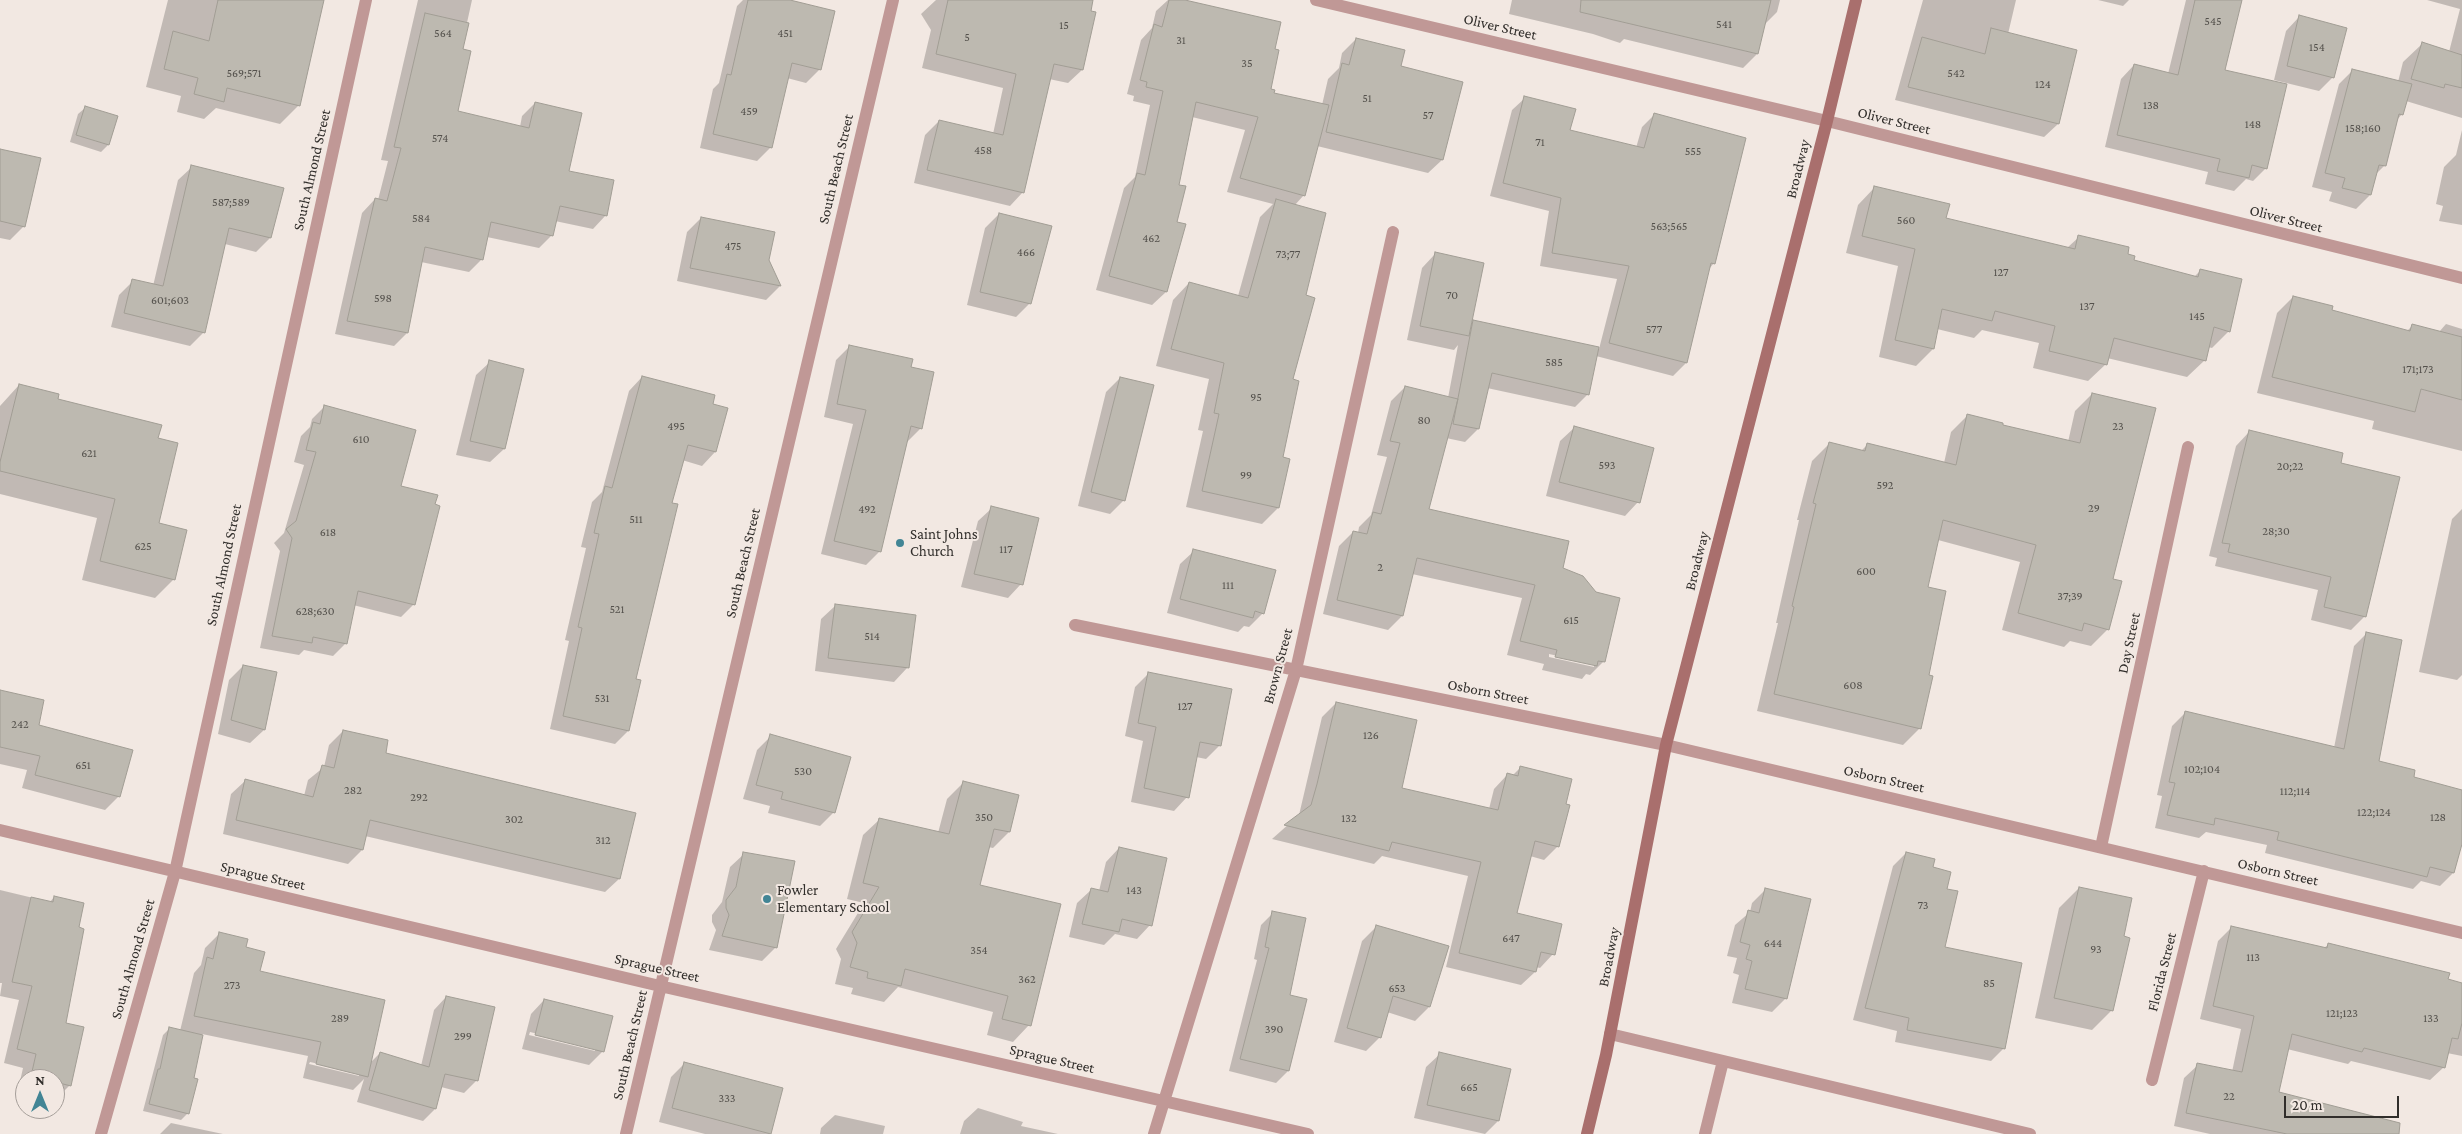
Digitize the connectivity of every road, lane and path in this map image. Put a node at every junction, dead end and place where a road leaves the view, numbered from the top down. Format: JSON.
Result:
{"nodes":[{"id":1,"x":366,"y":0,"type":"edge"},
{"id":2,"x":893,"y":0,"type":"edge"},
{"id":3,"x":1316,"y":0,"type":"edge"},
{"id":4,"x":1856,"y":0,"type":"edge"},
{"id":5,"x":1827,"y":121,"type":"junction"},
{"id":6,"x":1393,"y":232,"type":"dead end"},
{"id":7,"x":2462,"y":278,"type":"edge"},
{"id":8,"x":2188,"y":447,"type":"dead end"},
{"id":9,"x":1075,"y":626,"type":"dead end"},
{"id":10,"x":1296,"y":670,"type":"junction"},
{"id":11,"x":1666,"y":745,"type":"junction"},
{"id":12,"x":0,"y":830,"type":"edge"},
{"id":13,"x":2101,"y":846,"type":"junction"},
{"id":14,"x":2204,"y":871,"type":"junction"},
{"id":15,"x":175,"y":872,"type":"junction"},
{"id":16,"x":2462,"y":933,"type":"edge"},
{"id":17,"x":660,"y":986,"type":"junction"},
{"id":18,"x":1610,"y":1034,"type":"junction"},
{"id":19,"x":1723,"y":1061,"type":"junction"},
{"id":20,"x":2152,"y":1080,"type":"dead end"},
{"id":21,"x":1164,"y":1101,"type":"junction"},
{"id":22,"x":102,"y":1134,"type":"edge"},
{"id":23,"x":626,"y":1134,"type":"edge"},
{"id":24,"x":1154,"y":1134,"type":"edge"},
{"id":25,"x":1308,"y":1134,"type":"edge"},
{"id":26,"x":1587,"y":1134,"type":"edge"},
{"id":27,"x":1705,"y":1134,"type":"edge"},
{"id":28,"x":2030,"y":1134,"type":"edge"}],
"edges":[{"from":1,"to":15,"type":"street","name":"South Almond Street"},
{"from":2,"to":17,"type":"street","name":"South Beach Street"},
{"from":3,"to":5,"type":"street","name":"Oliver Street"},
{"from":4,"to":5,"type":"main road","name":"Broadway"},
{"from":5,"to":7,"type":"street","name":"Oliver Street"},
{"from":5,"to":11,"type":"main road","name":"Broadway"},
{"from":6,"to":10,"type":"street","name":"Brown Street"},
{"from":8,"to":13,"type":"street","name":"Day Street"},
{"from":9,"to":10,"type":"street","name":"Osborn Street"},
{"from":10,"to":11,"type":"street","name":"Osborn Street"},
{"from":10,"to":21,"type":"street","name":"Brown Street"},
{"from":11,"to":13,"type":"street","name":"Osborn Street"},
{"from":11,"to":18,"type":"main road","name":"Broadway"},
{"from":12,"to":15,"type":"street","name":"Sprague Street"},
{"from":13,"to":14,"type":"street","name":"Osborn Street"},
{"from":14,"to":16,"type":"street","name":"Osborn Street"},
{"from":14,"to":20,"type":"street","name":"Florida Street"},
{"from":15,"to":17,"type":"street","name":"Sprague Street"},
{"from":15,"to":22,"type":"street","name":"South Almond Street"},
{"from":17,"to":21,"type":"street","name":"Sprague Street"},
{"from":17,"to":23,"type":"street","name":"South Beach Street"},
{"from":18,"to":19,"type":"street"},
{"from":18,"to":26,"type":"main road","name":"Broadway"},
{"from":19,"to":27,"type":"street"},
{"from":19,"to":28,"type":"street"},
{"from":21,"to":24,"type":"street","name":"Brown Street"},
{"from":21,"to":25,"type":"street","name":"Sprague Street"}]}
